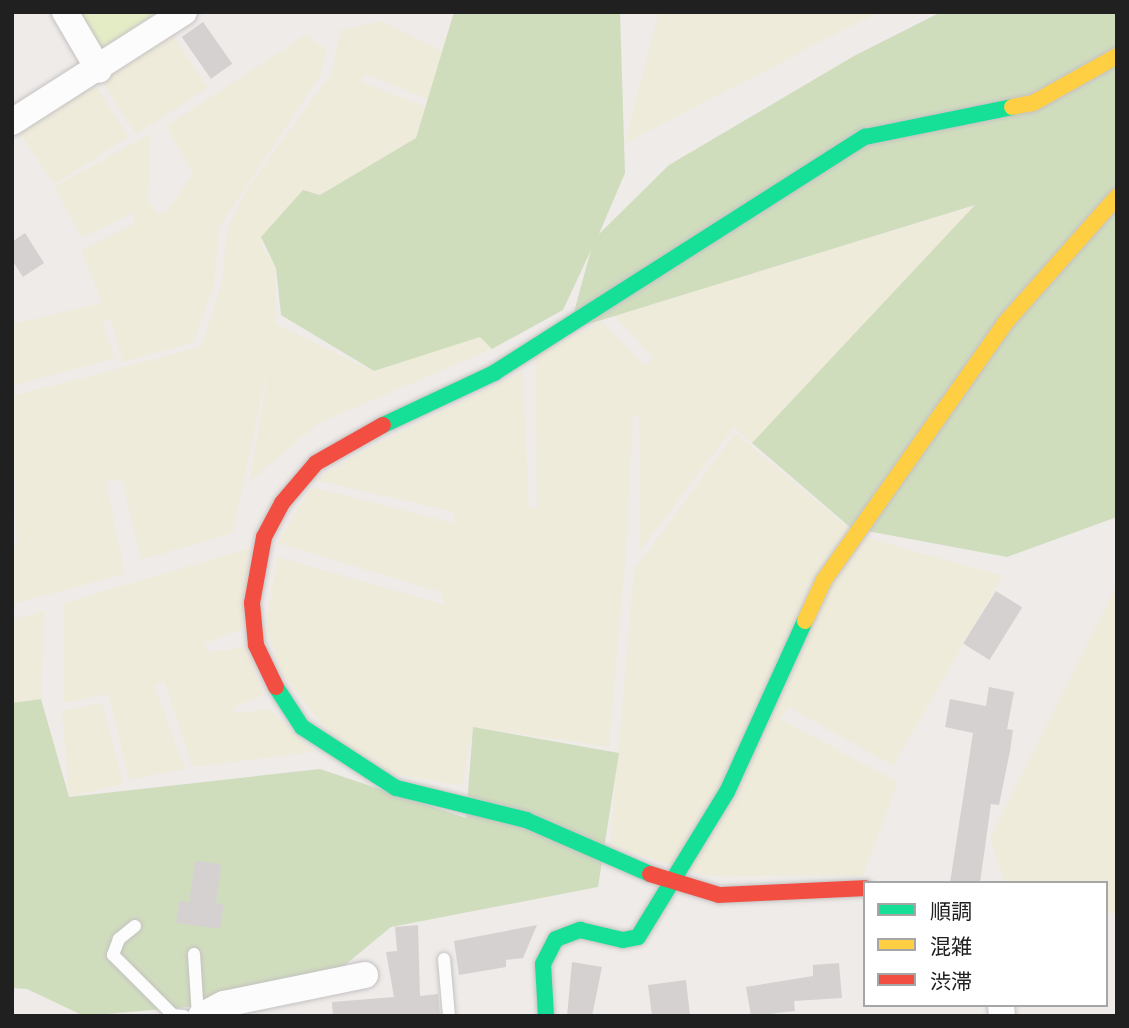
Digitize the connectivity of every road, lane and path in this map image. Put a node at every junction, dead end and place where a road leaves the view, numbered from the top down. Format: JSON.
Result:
{"nodes":[{"id":1,"x":65,"y":12,"type":"edge"},
{"id":2,"x":184,"y":12,"type":"edge"},
{"id":3,"x":1117,"y":56,"type":"edge"},
{"id":4,"x":99,"y":70,"type":"junction"},
{"id":5,"x":12,"y":122,"type":"edge"},
{"id":6,"x":1117,"y":197,"type":"edge"},
{"id":7,"x":673,"y":884,"type":"junction"},
{"id":8,"x":863,"y":888,"type":"edge"},
{"id":9,"x":135,"y":926,"type":"dead end"},
{"id":10,"x":194,"y":954,"type":"dead end"},
{"id":11,"x":444,"y":959,"type":"dead end"},
{"id":12,"x":365,"y":975,"type":"dead end"},
{"id":13,"x":184,"y":1016,"type":"edge"},
{"id":14,"x":200,"y":1016,"type":"edge"},
{"id":15,"x":449,"y":1016,"type":"edge"},
{"id":16,"x":546,"y":1016,"type":"edge"}],
"edges":[{"from":1,"to":4,"type":"street"},
{"from":2,"to":4,"type":"street"},
{"from":3,"to":7,"type":"street"},
{"from":4,"to":5,"type":"street"},
{"from":6,"to":7,"type":"street"},
{"from":7,"to":8,"type":"street"},
{"from":7,"to":16,"type":"street"},
{"from":9,"to":13,"type":"lane"},
{"from":10,"to":14,"type":"lane"},
{"from":11,"to":15,"type":"lane"},
{"from":12,"to":14,"type":"street"}]}
